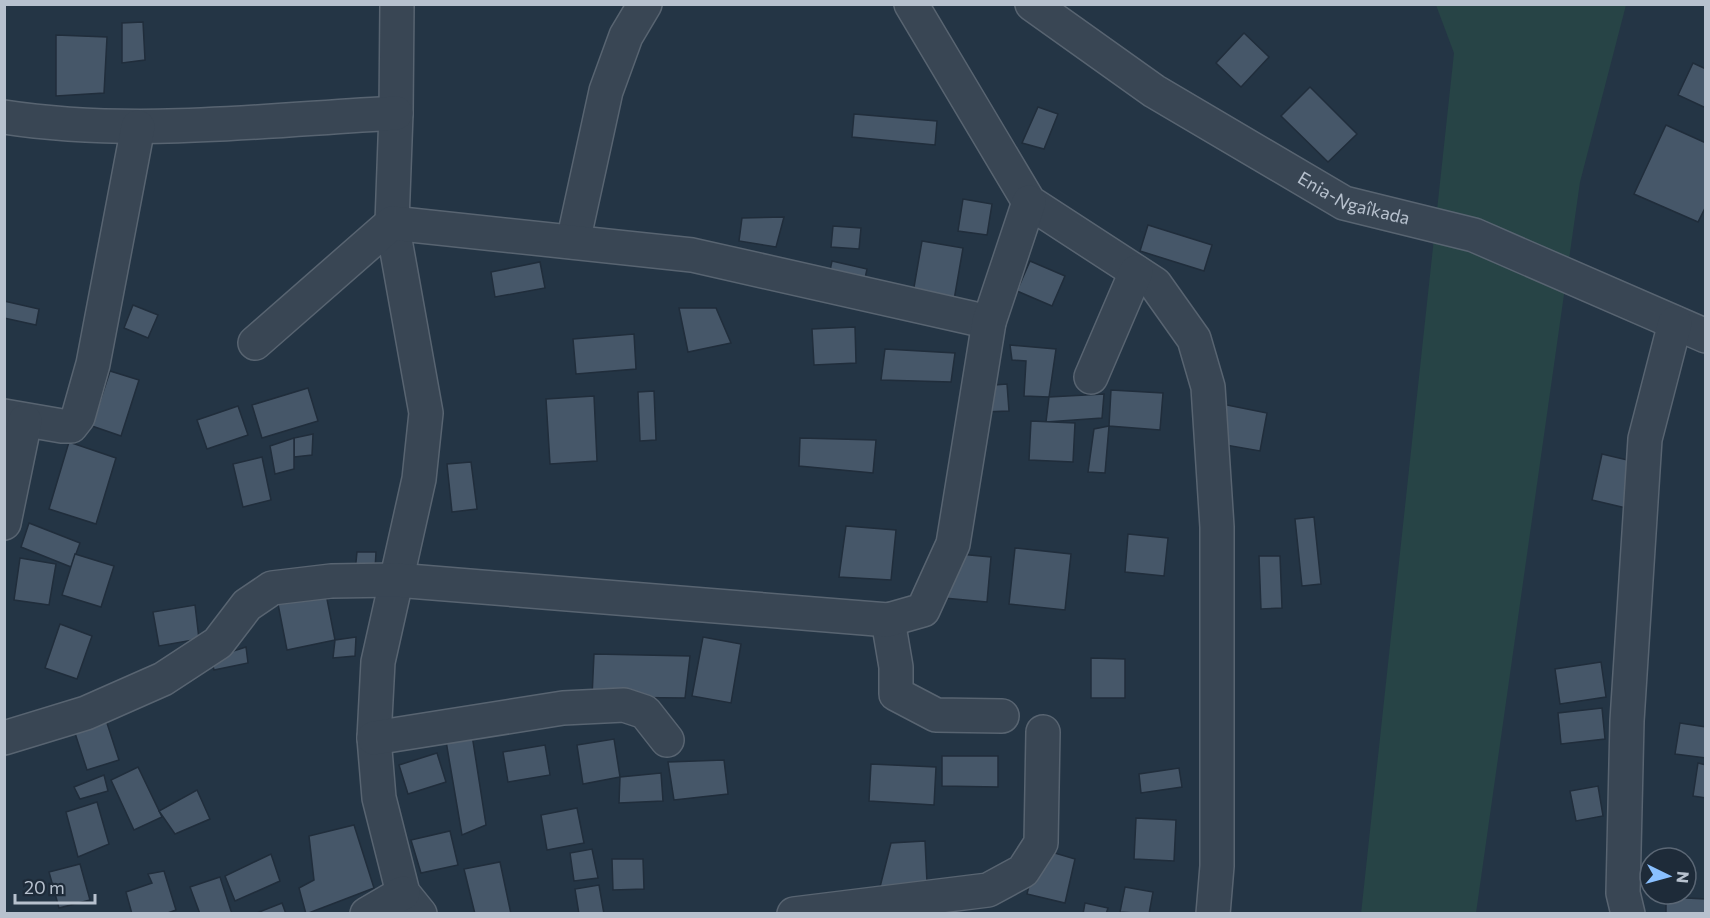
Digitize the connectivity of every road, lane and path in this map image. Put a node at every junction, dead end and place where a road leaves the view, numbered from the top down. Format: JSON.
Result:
{"nodes":[{"id":1,"x":397,"y":4,"type":"edge"},
{"id":2,"x":645,"y":4,"type":"edge"},
{"id":3,"x":911,"y":4,"type":"edge"},
{"id":4,"x":1032,"y":4,"type":"edge"},
{"id":5,"x":396,"y":113,"type":"junction"},
{"id":6,"x":4,"y":117,"type":"edge"},
{"id":7,"x":138,"y":128,"type":"junction"},
{"id":8,"x":1029,"y":202,"type":"junction"},
{"id":9,"x":392,"y":224,"type":"junction"},
{"id":10,"x":573,"y":242,"type":"junction"},
{"id":11,"x":1136,"y":272,"type":"junction"},
{"id":12,"x":989,"y":322,"type":"junction"},
{"id":13,"x":1675,"y":323,"type":"junction"},
{"id":14,"x":1706,"y":336,"type":"edge"},
{"id":15,"x":255,"y":343,"type":"dead end"},
{"id":16,"x":1091,"y":377,"type":"dead end"},
{"id":17,"x":15,"y":419,"type":"edge"},
{"id":18,"x":4,"y":523,"type":"edge"},
{"id":19,"x":396,"y":580,"type":"junction"},
{"id":20,"x":888,"y":620,"type":"junction"},
{"id":21,"x":1002,"y":716,"type":"dead end"},
{"id":22,"x":1043,"y":732,"type":"dead end"},
{"id":23,"x":4,"y":738,"type":"edge"},
{"id":24,"x":374,"y":738,"type":"junction"},
{"id":25,"x":667,"y":740,"type":"dead end"},
{"id":26,"x":411,"y":903,"type":"edge"},
{"id":27,"x":368,"y":914,"type":"edge"},
{"id":28,"x":794,"y":914,"type":"edge"},
{"id":29,"x":1213,"y":914,"type":"edge"},
{"id":30,"x":1628,"y":914,"type":"edge"}],
"edges":[{"from":1,"to":5,"type":"street"},
{"from":2,"to":10,"type":"street"},
{"from":3,"to":8,"type":"street"},
{"from":4,"to":13,"type":"street","name":"Enia-Ngaîkada"},
{"from":5,"to":7,"type":"street"},
{"from":5,"to":9,"type":"street"},
{"from":6,"to":7,"type":"street"},
{"from":7,"to":17,"type":"street"},
{"from":8,"to":11,"type":"street"},
{"from":8,"to":12,"type":"street"},
{"from":9,"to":10,"type":"street"},
{"from":9,"to":15,"type":"street"},
{"from":9,"to":19,"type":"street"},
{"from":10,"to":12,"type":"street"},
{"from":11,"to":16,"type":"street"},
{"from":11,"to":29,"type":"street"},
{"from":12,"to":20,"type":"street"},
{"from":13,"to":14,"type":"street","name":"Enia-Ngaîkada"},
{"from":13,"to":30,"type":"street"},
{"from":17,"to":18,"type":"street"},
{"from":19,"to":20,"type":"street"},
{"from":19,"to":23,"type":"street"},
{"from":19,"to":24,"type":"street"},
{"from":20,"to":21,"type":"street"},
{"from":22,"to":28,"type":"street"},
{"from":24,"to":25,"type":"street"},
{"from":24,"to":26,"type":"street"},
{"from":26,"to":27,"type":"street"}]}
